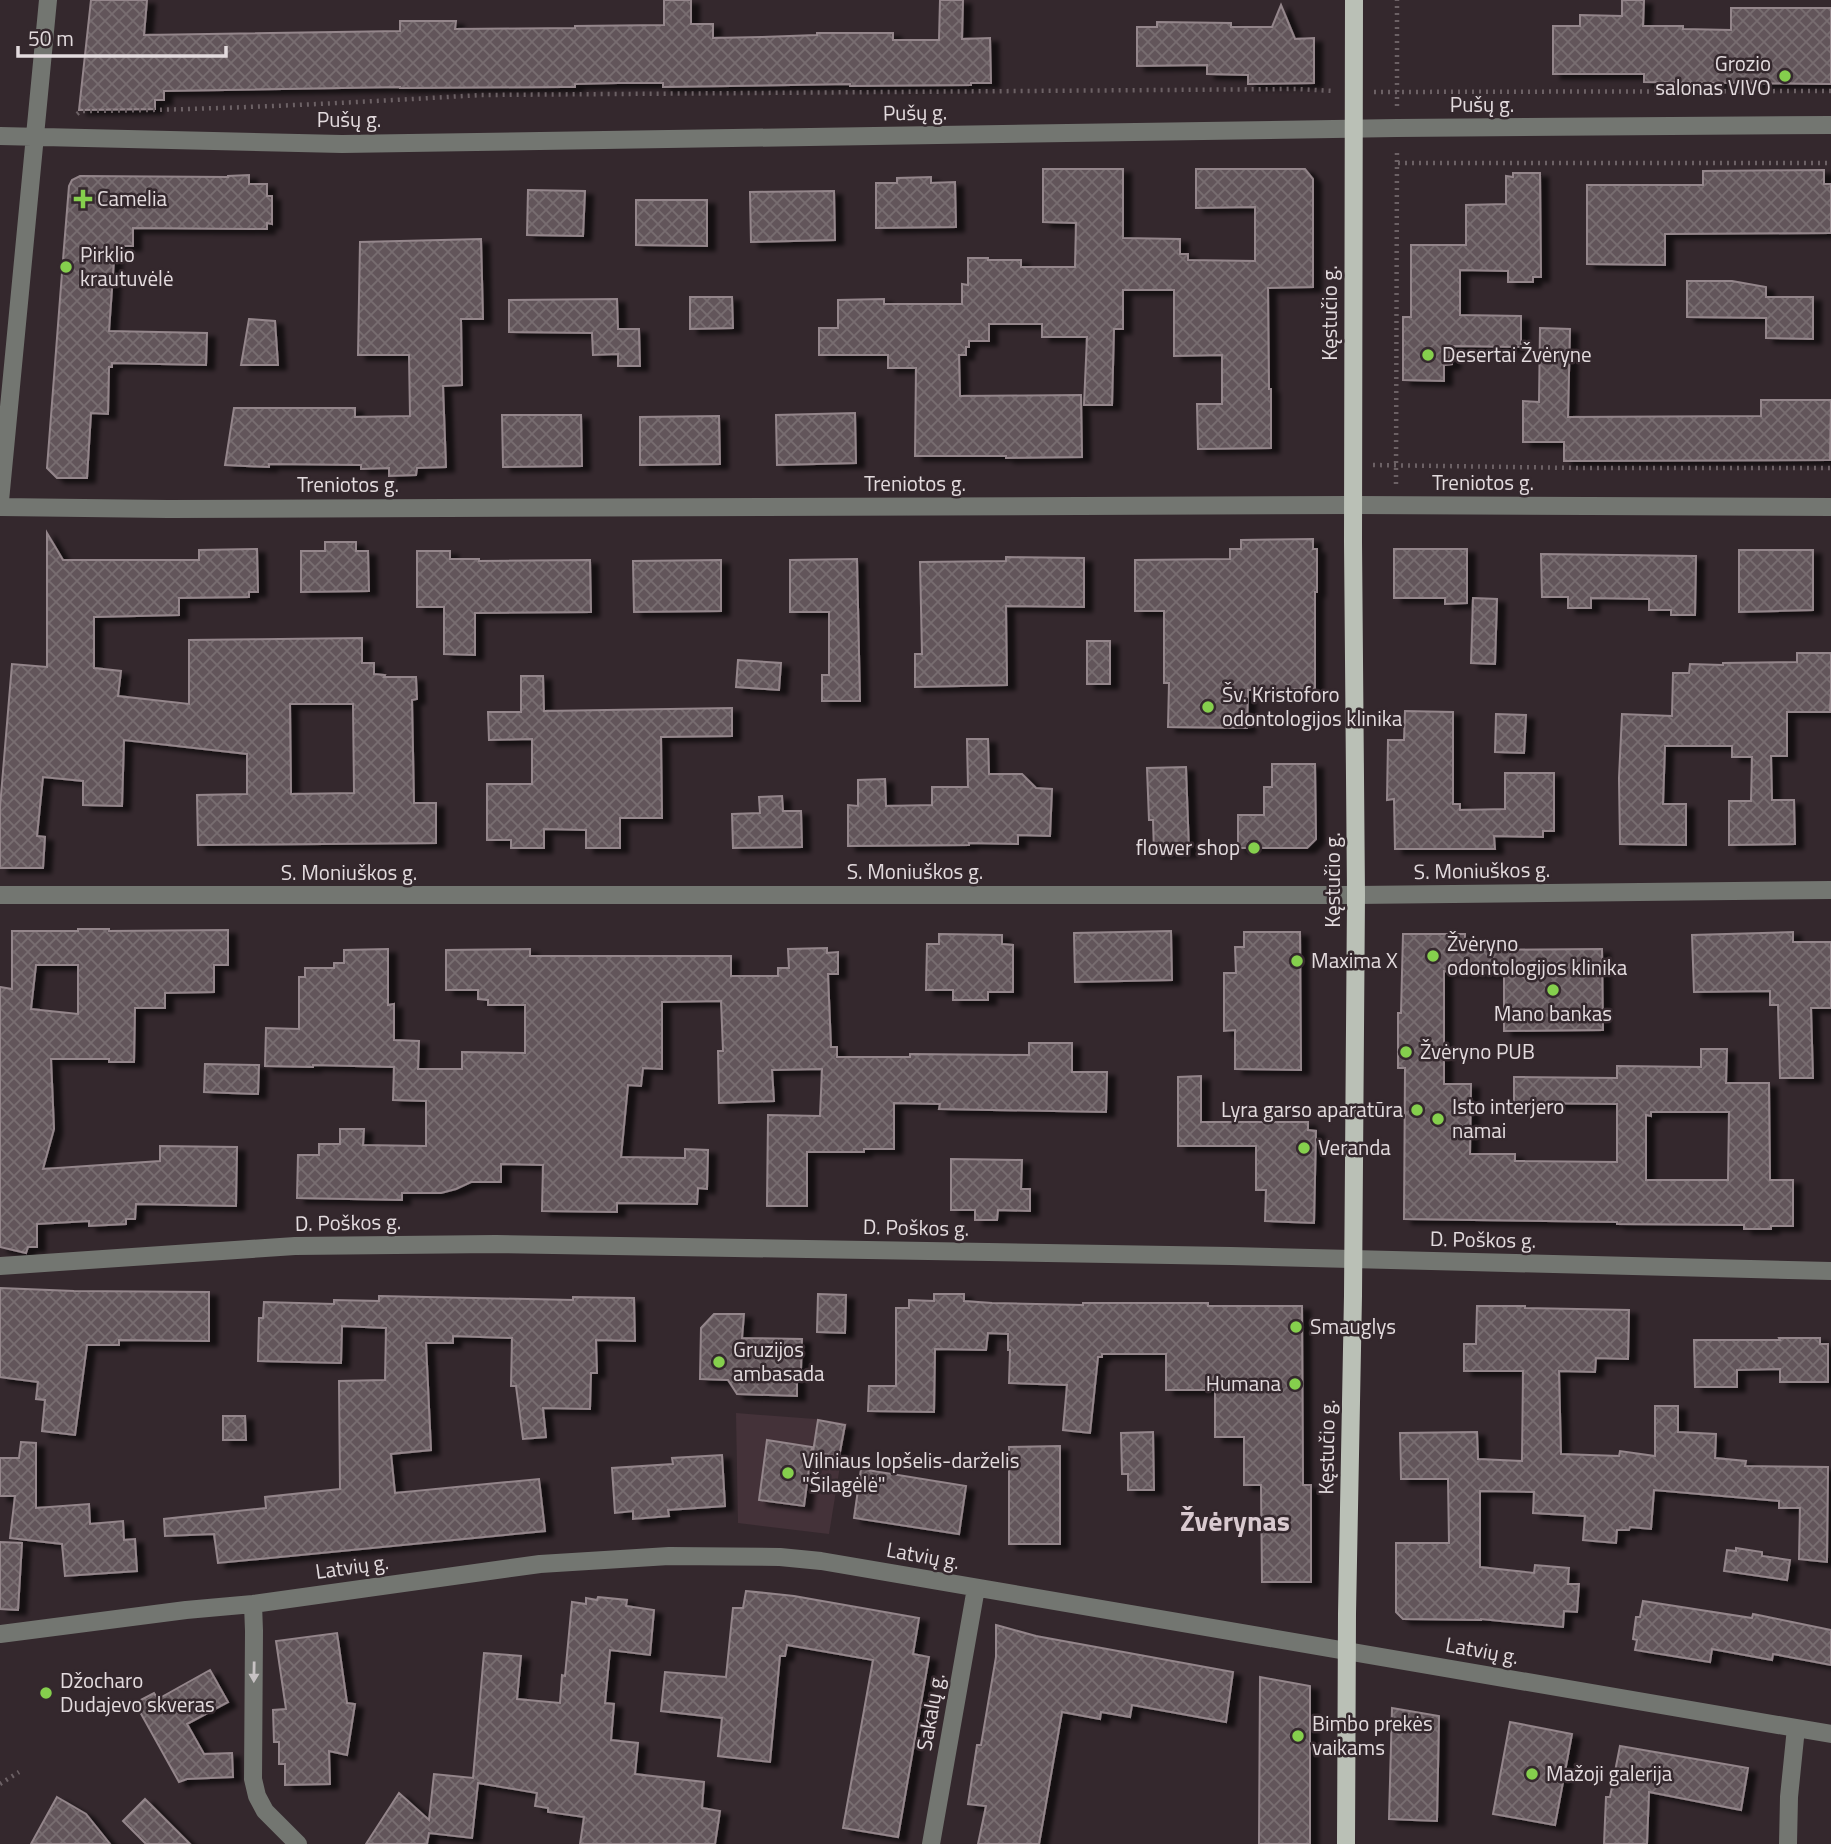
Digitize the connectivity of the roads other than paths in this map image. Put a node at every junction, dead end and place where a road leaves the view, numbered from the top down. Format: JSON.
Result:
{"nodes":[{"id":1,"x":48,"y":0,"type":"edge"},
{"id":2,"x":1354,"y":0,"type":"edge"},
{"id":3,"x":1831,"y":125,"type":"edge"},
{"id":4,"x":1353,"y":129,"type":"junction"},
{"id":5,"x":0,"y":136,"type":"edge"},
{"id":6,"x":36,"y":136,"type":"junction"},
{"id":7,"x":0,"y":501,"type":"edge"},
{"id":8,"x":1353,"y":505,"type":"junction"},
{"id":9,"x":0,"y":507,"type":"edge"},
{"id":10,"x":1831,"y":507,"type":"edge"},
{"id":11,"x":1831,"y":890,"type":"edge"},
{"id":12,"x":0,"y":895,"type":"edge"},
{"id":13,"x":1356,"y":895,"type":"junction"},
{"id":14,"x":1354,"y":1259,"type":"junction"},
{"id":15,"x":0,"y":1266,"type":"edge"},
{"id":16,"x":1831,"y":1271,"type":"edge"},
{"id":17,"x":976,"y":1588,"type":"junction"},
{"id":18,"x":253,"y":1604,"type":"junction"},
{"id":19,"x":0,"y":1634,"type":"edge"},
{"id":20,"x":1347,"y":1651,"type":"junction"},
{"id":21,"x":1796,"y":1728,"type":"junction"},
{"id":22,"x":1831,"y":1734,"type":"edge"},
{"id":23,"x":298,"y":1844,"type":"edge"},
{"id":24,"x":931,"y":1844,"type":"edge"},
{"id":25,"x":1346,"y":1844,"type":"edge"},
{"id":26,"x":1788,"y":1844,"type":"edge"}],
"edges":[{"from":1,"to":6,"type":"street"},
{"from":2,"to":4,"type":"main road","name":"Kęstučio g."},
{"from":3,"to":4,"type":"street","name":"Pušų g."},
{"from":4,"to":6,"type":"street","name":"Pušų g."},
{"from":4,"to":8,"type":"main road","name":"Kęstučio g."},
{"from":5,"to":6,"type":"street","name":"Pušų g."},
{"from":6,"to":7,"type":"street"},
{"from":8,"to":9,"type":"street","name":"Treniotos g."},
{"from":8,"to":10,"type":"street","name":"Treniotos g."},
{"from":8,"to":13,"type":"main road","name":"Kęstučio g."},
{"from":11,"to":13,"type":"street","name":"S. Moniuškos g."},
{"from":12,"to":13,"type":"street","name":"S. Moniuškos g."},
{"from":13,"to":14,"type":"main road","name":"Kęstučio g."},
{"from":14,"to":15,"type":"street","name":"D. Poškos g."},
{"from":14,"to":16,"type":"street","name":"D. Poškos g."},
{"from":14,"to":20,"type":"main road","name":"Kęstučio g."},
{"from":17,"to":18,"type":"street","name":"Latvių g."},
{"from":17,"to":20,"type":"street","name":"Latvių g."},
{"from":17,"to":24,"type":"street","name":"Sakalų g."},
{"from":18,"to":19,"type":"street","name":"Latvių g."},
{"from":18,"to":23,"type":"street","one_way":true},
{"from":20,"to":21,"type":"street","name":"Latvių g."},
{"from":20,"to":25,"type":"main road","name":"Kęstučio g."},
{"from":21,"to":22,"type":"street","name":"Latvių g."},
{"from":21,"to":26,"type":"street"}]}
